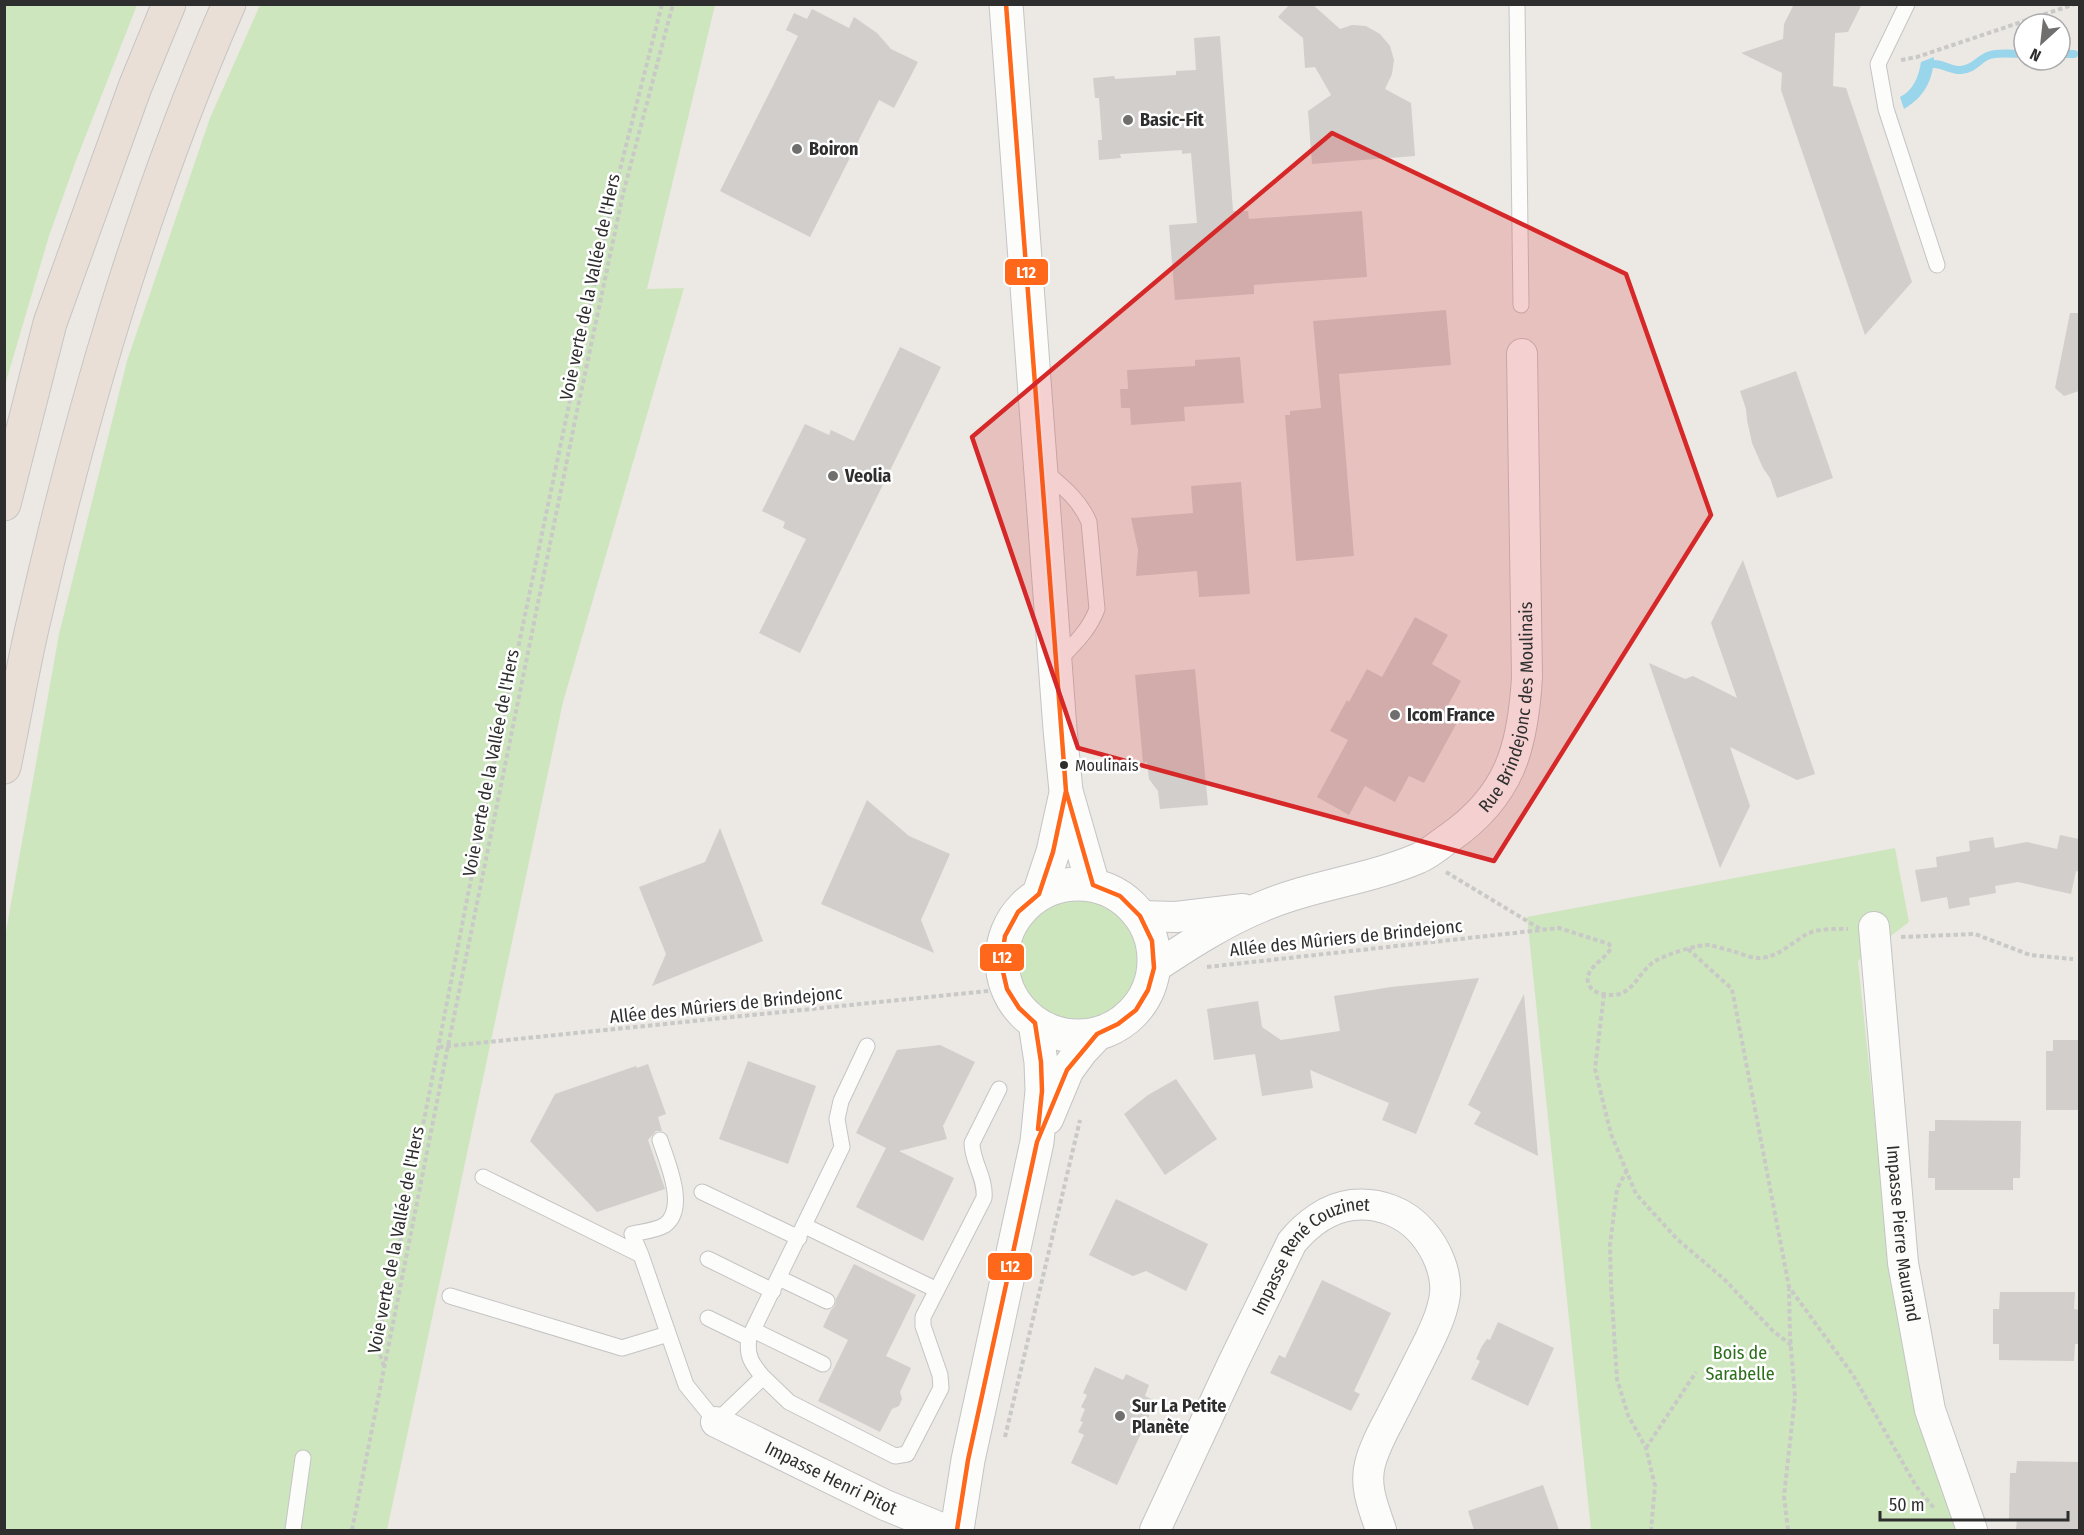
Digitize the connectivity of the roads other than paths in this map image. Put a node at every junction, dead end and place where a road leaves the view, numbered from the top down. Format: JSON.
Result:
{"nodes":[{"id":1,"x":169,"y":4,"type":"edge"},
{"id":2,"x":229,"y":4,"type":"edge"},
{"id":3,"x":1006,"y":4,"type":"edge"},
{"id":4,"x":1517,"y":4,"type":"edge"},
{"id":5,"x":1907,"y":4,"type":"edge"},
{"id":6,"x":1937,"y":265,"type":"dead end"},
{"id":7,"x":1521,"y":305,"type":"dead end"},
{"id":8,"x":1522,"y":354,"type":"dead end"},
{"id":9,"x":1040,"y":468,"type":"junction"},
{"id":10,"x":4,"y":504,"type":"edge"},
{"id":11,"x":1055,"y":664,"type":"junction"},
{"id":12,"x":4,"y":767,"type":"edge"},
{"id":13,"x":1066,"y":791,"type":"junction"},
{"id":14,"x":1093,"y":885,"type":"junction"},
{"id":15,"x":1040,"y":894,"type":"junction"},
{"id":16,"x":1261,"y":907,"type":"junction"},
{"id":17,"x":1140,"y":916,"type":"junction"},
{"id":18,"x":1868,"y":931,"type":"road end"},
{"id":19,"x":1154,"y":968,"type":"junction"},
{"id":20,"x":1035,"y":1023,"type":"junction"},
{"id":21,"x":1097,"y":1034,"type":"junction"},
{"id":22,"x":867,"y":1046,"type":"dead end"},
{"id":23,"x":999,"y":1089,"type":"dead end"},
{"id":24,"x":660,"y":1140,"type":"dead end"},
{"id":25,"x":1037,"y":1142,"type":"junction"},
{"id":26,"x":483,"y":1177,"type":"dead end"},
{"id":27,"x":702,"y":1191,"type":"dead end"},
{"id":28,"x":802,"y":1232,"type":"junction"},
{"id":29,"x":640,"y":1255,"type":"junction"},
{"id":30,"x":708,"y":1258,"type":"dead end"},
{"id":31,"x":776,"y":1284,"type":"junction"},
{"id":32,"x":937,"y":1290,"type":"junction"},
{"id":33,"x":450,"y":1296,"type":"dead end"},
{"id":34,"x":827,"y":1301,"type":"dead end"},
{"id":35,"x":708,"y":1318,"type":"dead end"},
{"id":36,"x":668,"y":1334,"type":"junction"},
{"id":37,"x":751,"y":1334,"type":"junction"},
{"id":38,"x":823,"y":1364,"type":"dead end"},
{"id":39,"x":763,"y":1377,"type":"junction"},
{"id":40,"x":716,"y":1422,"type":"junction"},
{"id":41,"x":303,"y":1458,"type":"dead end"},
{"id":42,"x":1969,"y":1522,"type":"edge"},
{"id":43,"x":293,"y":1530,"type":"edge"},
{"id":44,"x":946,"y":1530,"type":"edge"},
{"id":45,"x":957,"y":1530,"type":"edge"},
{"id":46,"x":1155,"y":1530,"type":"edge"},
{"id":47,"x":1381,"y":1530,"type":"edge"}],
"edges":[{"from":1,"to":10,"type":"highway"},
{"from":2,"to":12,"type":"highway"},
{"from":3,"to":9,"type":"street"},
{"from":4,"to":7,"type":"lane"},
{"from":5,"to":6,"type":"lane"},
{"from":8,"to":16,"type":"street","name":"Rue Brindejonc des Moulinais"},
{"from":9,"to":11,"type":"street"},
{"from":9,"to":11,"type":"lane"},
{"from":11,"to":13,"type":"street"},
{"from":13,"to":14,"type":"street"},
{"from":13,"to":15,"type":"street"},
{"from":14,"to":15,"type":"street"},
{"from":14,"to":17,"type":"street"},
{"from":15,"to":20,"type":"street"},
{"from":16,"to":17,"type":"street","name":"Rue Brindejonc des Moulinais"},
{"from":16,"to":19,"type":"street","name":"Rue Brindejonc des Moulinais"},
{"from":17,"to":19,"type":"street"},
{"from":18,"to":42,"type":"street","name":"Impasse Pierre Maurand"},
{"from":19,"to":21,"type":"street"},
{"from":20,"to":21,"type":"street"},
{"from":20,"to":25,"type":"street"},
{"from":21,"to":25,"type":"street"},
{"from":22,"to":28,"type":"lane"},
{"from":23,"to":32,"type":"lane"},
{"from":24,"to":29,"type":"lane"},
{"from":25,"to":45,"type":"street"},
{"from":26,"to":29,"type":"lane"},
{"from":27,"to":28,"type":"lane"},
{"from":28,"to":31,"type":"lane"},
{"from":28,"to":32,"type":"lane"},
{"from":29,"to":36,"type":"lane"},
{"from":30,"to":31,"type":"lane"},
{"from":31,"to":34,"type":"lane"},
{"from":31,"to":37,"type":"lane"},
{"from":32,"to":39,"type":"lane"},
{"from":33,"to":36,"type":"lane"},
{"from":35,"to":37,"type":"lane"},
{"from":36,"to":40,"type":"lane"},
{"from":37,"to":38,"type":"lane"},
{"from":37,"to":39,"type":"lane"},
{"from":39,"to":40,"type":"lane"},
{"from":40,"to":44,"type":"street","name":"Impasse Henri Pitot"},
{"from":41,"to":43,"type":"lane"},
{"from":46,"to":47,"type":"street","name":"Impasse René Couzinet"}]}
